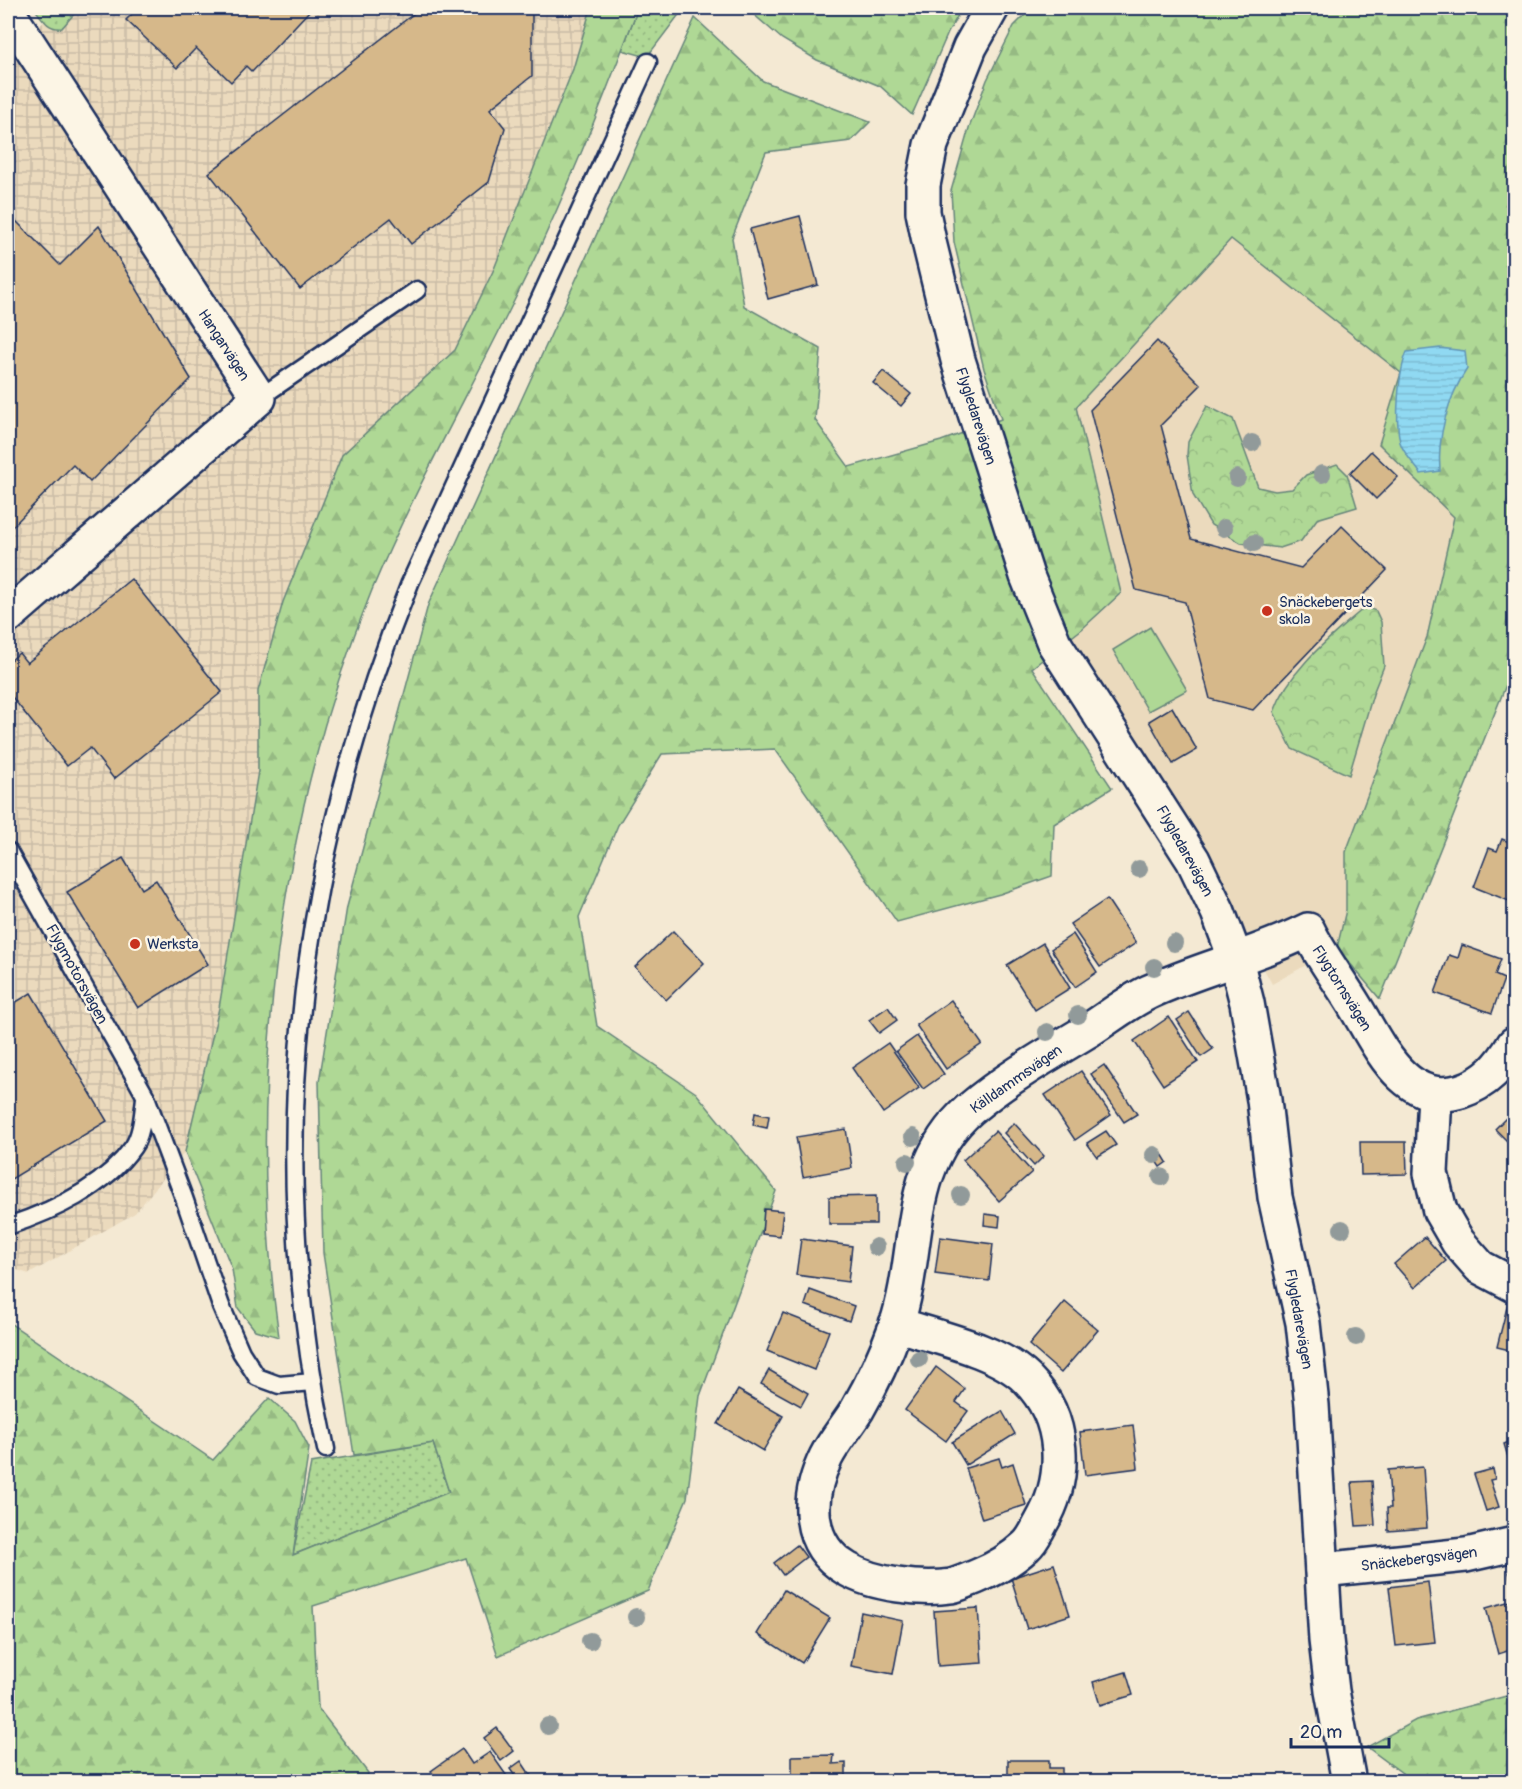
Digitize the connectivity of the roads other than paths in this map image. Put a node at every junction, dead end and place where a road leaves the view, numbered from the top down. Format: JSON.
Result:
{"nodes":[{"id":1,"x":992,"y":8,"type":"edge"},
{"id":2,"x":8,"y":12,"type":"edge"},
{"id":3,"x":648,"y":62,"type":"dead end"},
{"id":4,"x":417,"y":290,"type":"dead end"},
{"id":5,"x":259,"y":398,"type":"junction"},
{"id":6,"x":8,"y":616,"type":"edge"},
{"id":7,"x":8,"y":851,"type":"edge"},
{"id":8,"x":1236,"y":960,"type":"junction"},
{"id":9,"x":1515,"y":1044,"type":"edge"},
{"id":10,"x":1435,"y":1095,"type":"junction"},
{"id":11,"x":146,"y":1097,"type":"junction"},
{"id":12,"x":8,"y":1226,"type":"edge"},
{"id":13,"x":1515,"y":1285,"type":"edge"},
{"id":14,"x":896,"y":1324,"type":"junction"},
{"id":15,"x":313,"y":1382,"type":"junction"},
{"id":16,"x":326,"y":1449,"type":"dead end"},
{"id":17,"x":1515,"y":1544,"type":"edge"},
{"id":18,"x":1322,"y":1570,"type":"junction"},
{"id":19,"x":1349,"y":1782,"type":"edge"}],
"edges":[{"from":1,"to":8,"type":"street","name":"Flygledarevägen"},
{"from":2,"to":5,"type":"street","name":"Hangarvägen"},
{"from":3,"to":15,"type":"lane"},
{"from":4,"to":5,"type":"lane"},
{"from":5,"to":6,"type":"street"},
{"from":7,"to":11,"type":"lane","name":"Flygmotorsvägen"},
{"from":8,"to":10,"type":"street","name":"Flygtornsvägen"},
{"from":8,"to":14,"type":"street","name":"Källdammsvägen"},
{"from":8,"to":18,"type":"street","name":"Flygledarevägen"},
{"from":9,"to":10,"type":"street"},
{"from":10,"to":13,"type":"street"},
{"from":11,"to":12,"type":"lane"},
{"from":11,"to":15,"type":"lane","name":"Flygmotorsvägen"},
{"from":14,"to":14,"type":"street","name":"Källdammsvägen"},
{"from":15,"to":16,"type":"lane"},
{"from":17,"to":18,"type":"street","name":"Snäckebergsvägen"},
{"from":18,"to":19,"type":"street","name":"Flygledarevägen"}]}
